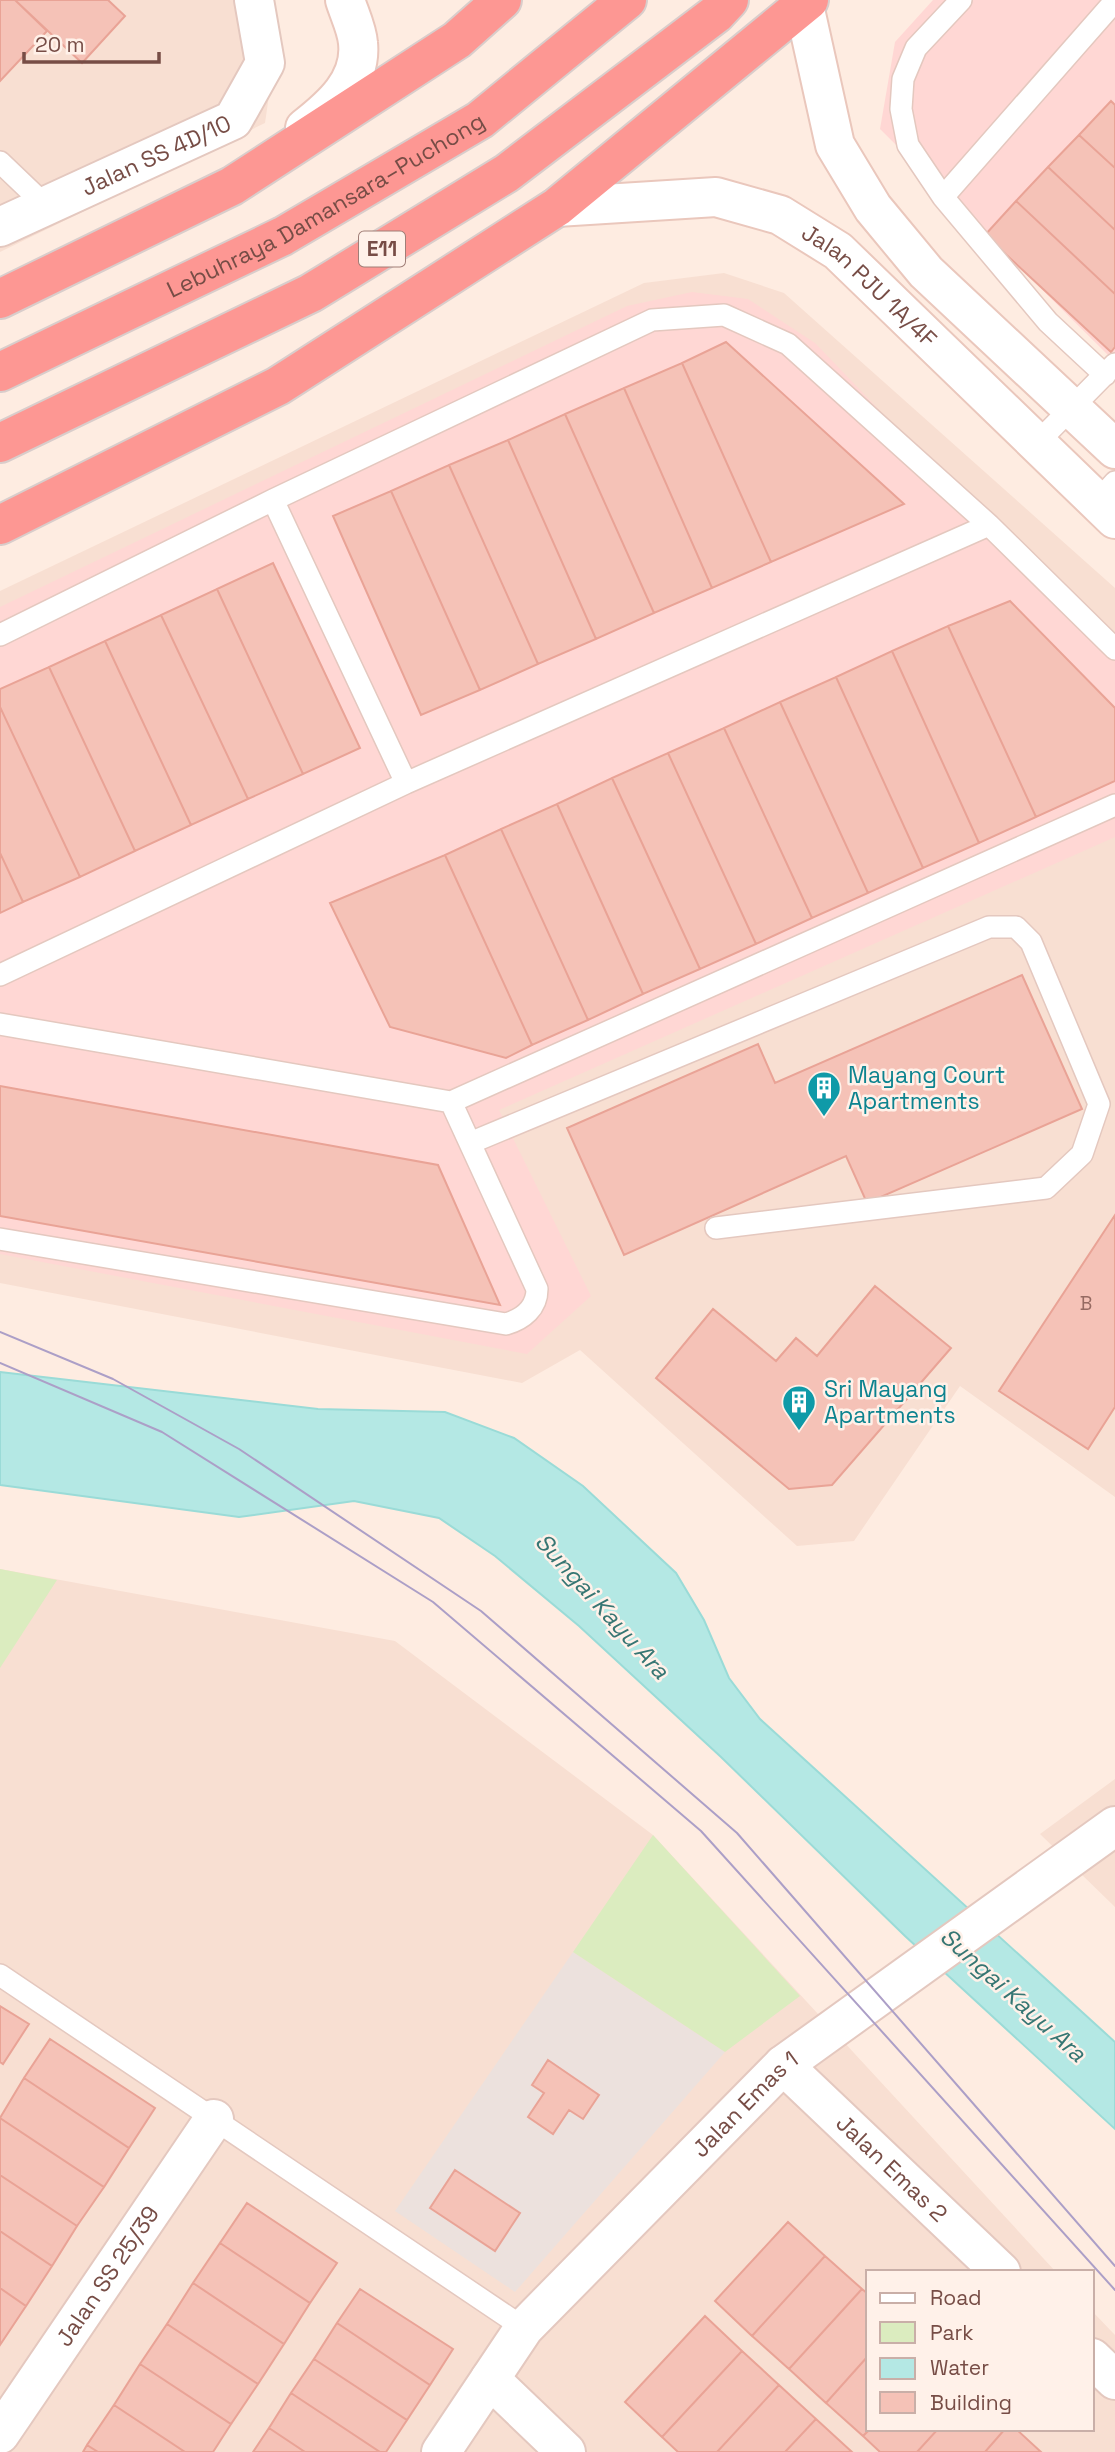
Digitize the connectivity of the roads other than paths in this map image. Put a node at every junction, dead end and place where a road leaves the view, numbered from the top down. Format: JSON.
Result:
{"nodes":[{"id":1,"x":254,"y":0,"type":"edge"},
{"id":2,"x":345,"y":0,"type":"edge"},
{"id":3,"x":502,"y":0,"type":"edge"},
{"id":4,"x":627,"y":0,"type":"edge"},
{"id":5,"x":729,"y":0,"type":"edge"},
{"id":6,"x":961,"y":0,"type":"edge"},
{"id":7,"x":1115,"y":1,"type":"edge"},
{"id":8,"x":807,"y":3,"type":"edge"},
{"id":9,"x":0,"y":162,"type":"edge"},
{"id":10,"x":232,"y":186,"type":"junction"},
{"id":11,"x":943,"y":197,"type":"junction"},
{"id":12,"x":45,"y":205,"type":"junction"},
{"id":13,"x":557,"y":207,"type":"junction"},
{"id":14,"x":0,"y":227,"type":"edge"},
{"id":15,"x":0,"y":299,"type":"edge"},
{"id":16,"x":1110,"y":369,"type":"edge"},
{"id":17,"x":0,"y":372,"type":"edge"},
{"id":18,"x":1072,"y":409,"type":"junction"},
{"id":19,"x":0,"y":443,"type":"edge"},
{"id":20,"x":1036,"y":444,"type":"junction"},
{"id":21,"x":1115,"y":449,"type":"edge"},
{"id":22,"x":273,"y":500,"type":"junction"},
{"id":23,"x":1109,"y":501,"type":"edge"},
{"id":24,"x":0,"y":525,"type":"edge"},
{"id":25,"x":989,"y":525,"type":"junction"},
{"id":26,"x":0,"y":635,"type":"edge"},
{"id":27,"x":1115,"y":649,"type":"edge"},
{"id":28,"x":406,"y":783,"type":"junction"},
{"id":29,"x":1115,"y":804,"type":"edge"},
{"id":30,"x":0,"y":975,"type":"edge"},
{"id":31,"x":0,"y":1024,"type":"edge"},
{"id":32,"x":451,"y":1102,"type":"junction"},
{"id":33,"x":470,"y":1143,"type":"junction"},
{"id":34,"x":716,"y":1228,"type":"dead end"},
{"id":35,"x":0,"y":1239,"type":"edge"},
{"id":36,"x":1115,"y":1826,"type":"edge"},
{"id":37,"x":0,"y":1975,"type":"edge"},
{"id":38,"x":783,"y":2066,"type":"junction"},
{"id":39,"x":214,"y":2119,"type":"junction"},
{"id":40,"x":999,"y":2270,"type":"edge"},
{"id":41,"x":524,"y":2328,"type":"junction"},
{"id":42,"x":1094,"y":2360,"type":"edge"},
{"id":43,"x":490,"y":2379,"type":"junction"},
{"id":44,"x":1115,"y":2380,"type":"edge"},
{"id":45,"x":0,"y":2434,"type":"edge"},
{"id":46,"x":441,"y":2452,"type":"edge"},
{"id":47,"x":566,"y":2452,"type":"edge"}],
"edges":[{"from":1,"to":12,"type":"street","name":"Jalan SS 4D/10"},
{"from":2,"to":10,"type":"street"},
{"from":3,"to":10,"type":"highway"},
{"from":4,"to":17,"type":"highway","name":"Lebuhraya Damansara–Puchong"},
{"from":5,"to":19,"type":"highway","number":"E11"},
{"from":6,"to":11,"type":"lane"},
{"from":7,"to":11,"type":"lane"},
{"from":8,"to":13,"type":"highway"},
{"from":8,"to":18,"type":"street"},
{"from":9,"to":12,"type":"lane"},
{"from":10,"to":15,"type":"highway"},
{"from":11,"to":16,"type":"lane"},
{"from":12,"to":14,"type":"street","name":"Jalan SS 4D/10"},
{"from":13,"to":20,"type":"street","name":"Jalan PJU 1A/4F"},
{"from":13,"to":24,"type":"highway"},
{"from":16,"to":18,"type":"lane"},
{"from":18,"to":20,"type":"lane"},
{"from":18,"to":21,"type":"street"},
{"from":20,"to":23,"type":"street","name":"Jalan PJU 1A/4F"},
{"from":22,"to":25,"type":"lane"},
{"from":22,"to":26,"type":"lane"},
{"from":22,"to":28,"type":"lane"},
{"from":25,"to":27,"type":"lane"},
{"from":25,"to":28,"type":"lane"},
{"from":28,"to":30,"type":"lane"},
{"from":29,"to":32,"type":"lane"},
{"from":31,"to":32,"type":"lane"},
{"from":32,"to":33,"type":"lane"},
{"from":33,"to":34,"type":"lane"},
{"from":33,"to":35,"type":"lane"},
{"from":36,"to":38,"type":"street","name":"Jalan Emas 1"},
{"from":37,"to":39,"type":"lane"},
{"from":38,"to":40,"type":"street","name":"Jalan Emas 2"},
{"from":38,"to":41,"type":"street","name":"Jalan Emas 1"},
{"from":39,"to":41,"type":"lane"},
{"from":39,"to":45,"type":"street","name":"Jalan SS 25/39"},
{"from":41,"to":43,"type":"street","name":"Jalan Emas 1"},
{"from":42,"to":44,"type":"street"},
{"from":43,"to":46,"type":"street","name":"Jalan Emas 1"},
{"from":43,"to":47,"type":"street"}]}
